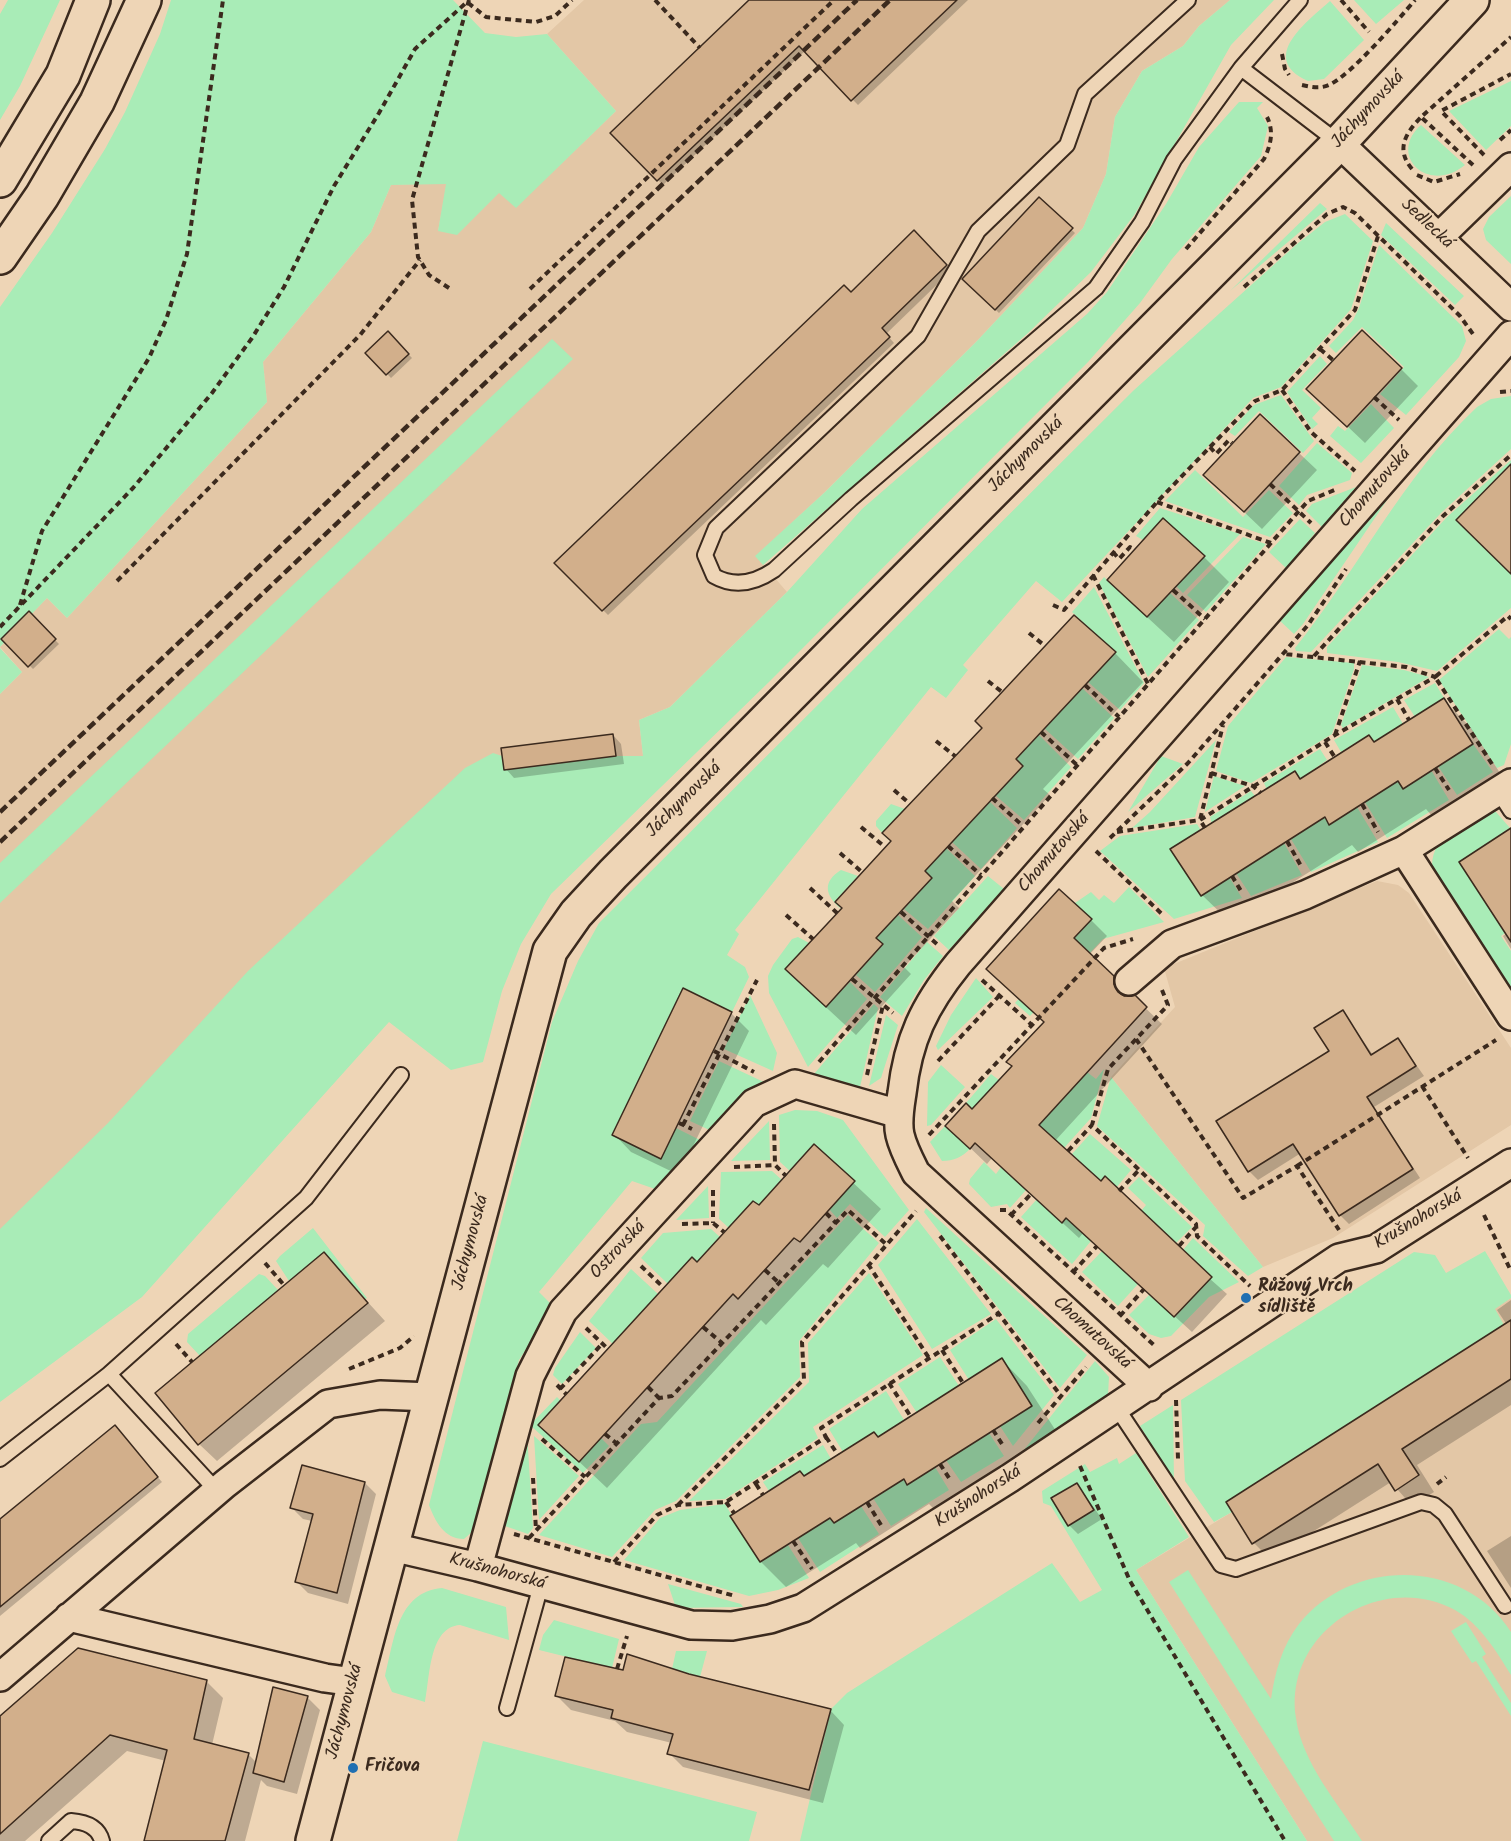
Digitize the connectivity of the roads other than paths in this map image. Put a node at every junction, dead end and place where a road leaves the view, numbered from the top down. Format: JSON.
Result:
{"nodes":[{"id":1,"x":93,"y":0,"type":"edge"},
{"id":2,"x":144,"y":0,"type":"edge"},
{"id":3,"x":1188,"y":0,"type":"edge"},
{"id":4,"x":1300,"y":0,"type":"edge"},
{"id":5,"x":1472,"y":0,"type":"edge"},
{"id":6,"x":1240,"y":68,"type":"junction"},
{"id":7,"x":1339,"y":143,"type":"junction"},
{"id":8,"x":1511,"y":167,"type":"edge"},
{"id":9,"x":0,"y":180,"type":"edge"},
{"id":10,"x":1439,"y":237,"type":"junction"},
{"id":11,"x":0,"y":257,"type":"edge"},
{"id":12,"x":1511,"y":307,"type":"edge"},
{"id":13,"x":1511,"y":335,"type":"edge"},
{"id":14,"x":1506,"y":786,"type":"edge"},
{"id":15,"x":1404,"y":850,"type":"junction"},
{"id":16,"x":1129,"y":981,"type":"dead end"},
{"id":17,"x":1511,"y":1016,"type":"edge"},
{"id":18,"x":400,"y":1075,"type":"dead end"},
{"id":19,"x":899,"y":1114,"type":"junction"},
{"id":20,"x":1511,"y":1163,"type":"edge"},
{"id":21,"x":109,"y":1374,"type":"junction"},
{"id":22,"x":1149,"y":1387,"type":"junction"},
{"id":23,"x":431,"y":1397,"type":"junction"},
{"id":24,"x":1117,"y":1408,"type":"junction"},
{"id":25,"x":0,"y":1459,"type":"edge"},
{"id":26,"x":217,"y":1491,"type":"junction"},
{"id":27,"x":392,"y":1547,"type":"junction"},
{"id":28,"x":478,"y":1568,"type":"junction"},
{"id":29,"x":541,"y":1585,"type":"junction"},
{"id":30,"x":1505,"y":1606,"type":"dead end"},
{"id":31,"x":69,"y":1617,"type":"junction"},
{"id":32,"x":0,"y":1677,"type":"edge"},
{"id":33,"x":354,"y":1682,"type":"junction"},
{"id":34,"x":507,"y":1708,"type":"dead end"},
{"id":35,"x":49,"y":1841,"type":"edge"},
{"id":36,"x":102,"y":1841,"type":"edge"},
{"id":37,"x":313,"y":1841,"type":"edge"}],
"edges":[{"from":1,"to":9,"type":"main road"},
{"from":2,"to":11,"type":"main road"},
{"from":3,"to":6,"type":"lane"},
{"from":4,"to":6,"type":"lane"},
{"from":5,"to":7,"type":"main road","name":"Jáchymovská"},
{"from":6,"to":7,"type":"lane"},
{"from":7,"to":10,"type":"street","name":"Sedlecká"},
{"from":7,"to":23,"type":"main road","name":"Jáchymovská"},
{"from":8,"to":10,"type":"street"},
{"from":10,"to":12,"type":"street","name":"Sedlecká"},
{"from":13,"to":19,"type":"street","name":"Chomutovská"},
{"from":14,"to":15,"type":"street"},
{"from":15,"to":16,"type":"street"},
{"from":15,"to":17,"type":"street"},
{"from":18,"to":21,"type":"lane"},
{"from":19,"to":22,"type":"street","name":"Chomutovská"},
{"from":19,"to":28,"type":"street","name":"Ostrovská"},
{"from":20,"to":22,"type":"street","name":"Krušnohorská"},
{"from":21,"to":25,"type":"lane"},
{"from":21,"to":26,"type":"lane"},
{"from":22,"to":24,"type":"street","name":"Krušnohorská"},
{"from":23,"to":26,"type":"street"},
{"from":23,"to":27,"type":"main road","name":"Jáchymovská"},
{"from":24,"to":29,"type":"street","name":"Krušnohorská"},
{"from":24,"to":30,"type":"lane"},
{"from":26,"to":31,"type":"street"},
{"from":27,"to":28,"type":"street","name":"Krušnohorská"},
{"from":27,"to":33,"type":"main road","name":"Jáchymovská"},
{"from":28,"to":29,"type":"street","name":"Krušnohorská"},
{"from":29,"to":34,"type":"lane"},
{"from":31,"to":32,"type":"street"},
{"from":31,"to":33,"type":"street"},
{"from":33,"to":37,"type":"main road","name":"Jáchymovská"},
{"from":35,"to":36,"type":"lane"}]}
